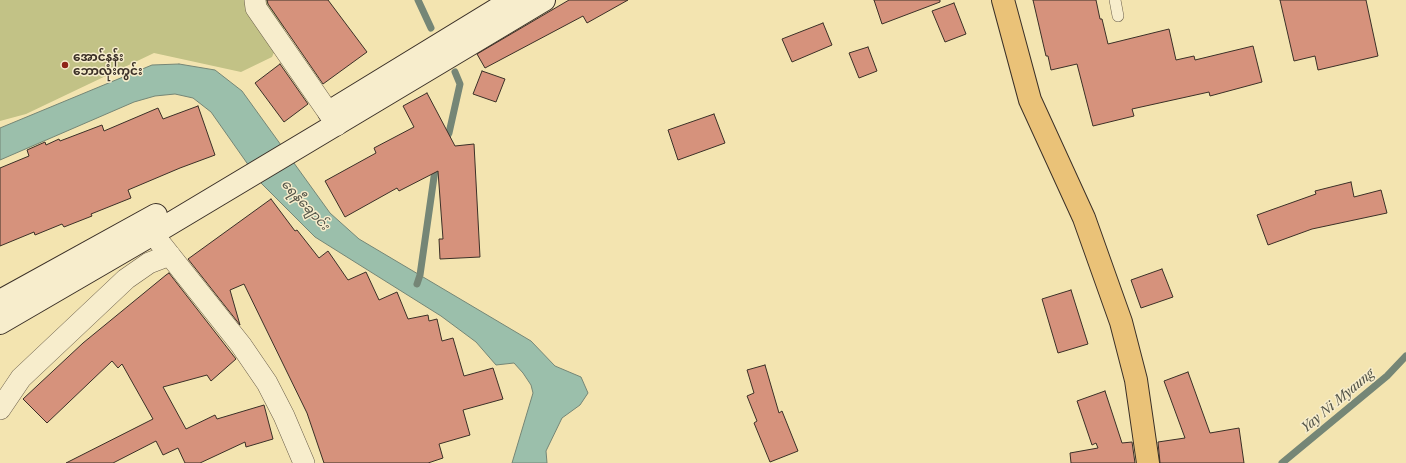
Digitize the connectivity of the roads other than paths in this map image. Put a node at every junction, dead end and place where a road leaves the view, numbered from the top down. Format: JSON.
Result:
{"nodes":[{"id":1,"x":255,"y":0,"type":"edge"},
{"id":2,"x":512,"y":0,"type":"edge"},
{"id":3,"x":544,"y":0,"type":"edge"},
{"id":4,"x":1003,"y":0,"type":"edge"},
{"id":5,"x":1115,"y":0,"type":"edge"},
{"id":6,"x":1118,"y":16,"type":"dead end"},
{"id":7,"x":332,"y":119,"type":"junction"},
{"id":8,"x":149,"y":228,"type":"junction"},
{"id":9,"x":170,"y":255,"type":"junction"},
{"id":10,"x":0,"y":302,"type":"edge"},
{"id":11,"x":0,"y":323,"type":"edge"},
{"id":12,"x":0,"y":409,"type":"edge"},
{"id":13,"x":304,"y":463,"type":"edge"},
{"id":14,"x":1148,"y":463,"type":"edge"}],
"edges":[{"from":1,"to":7,"type":"street"},
{"from":2,"to":7,"type":"street"},
{"from":3,"to":7,"type":"street"},
{"from":4,"to":14,"type":"main road"},
{"from":5,"to":6,"type":"lane"},
{"from":7,"to":8,"type":"street"},
{"from":8,"to":9,"type":"street"},
{"from":8,"to":10,"type":"street"},
{"from":8,"to":11,"type":"street"},
{"from":9,"to":12,"type":"street"},
{"from":9,"to":13,"type":"street"}]}
